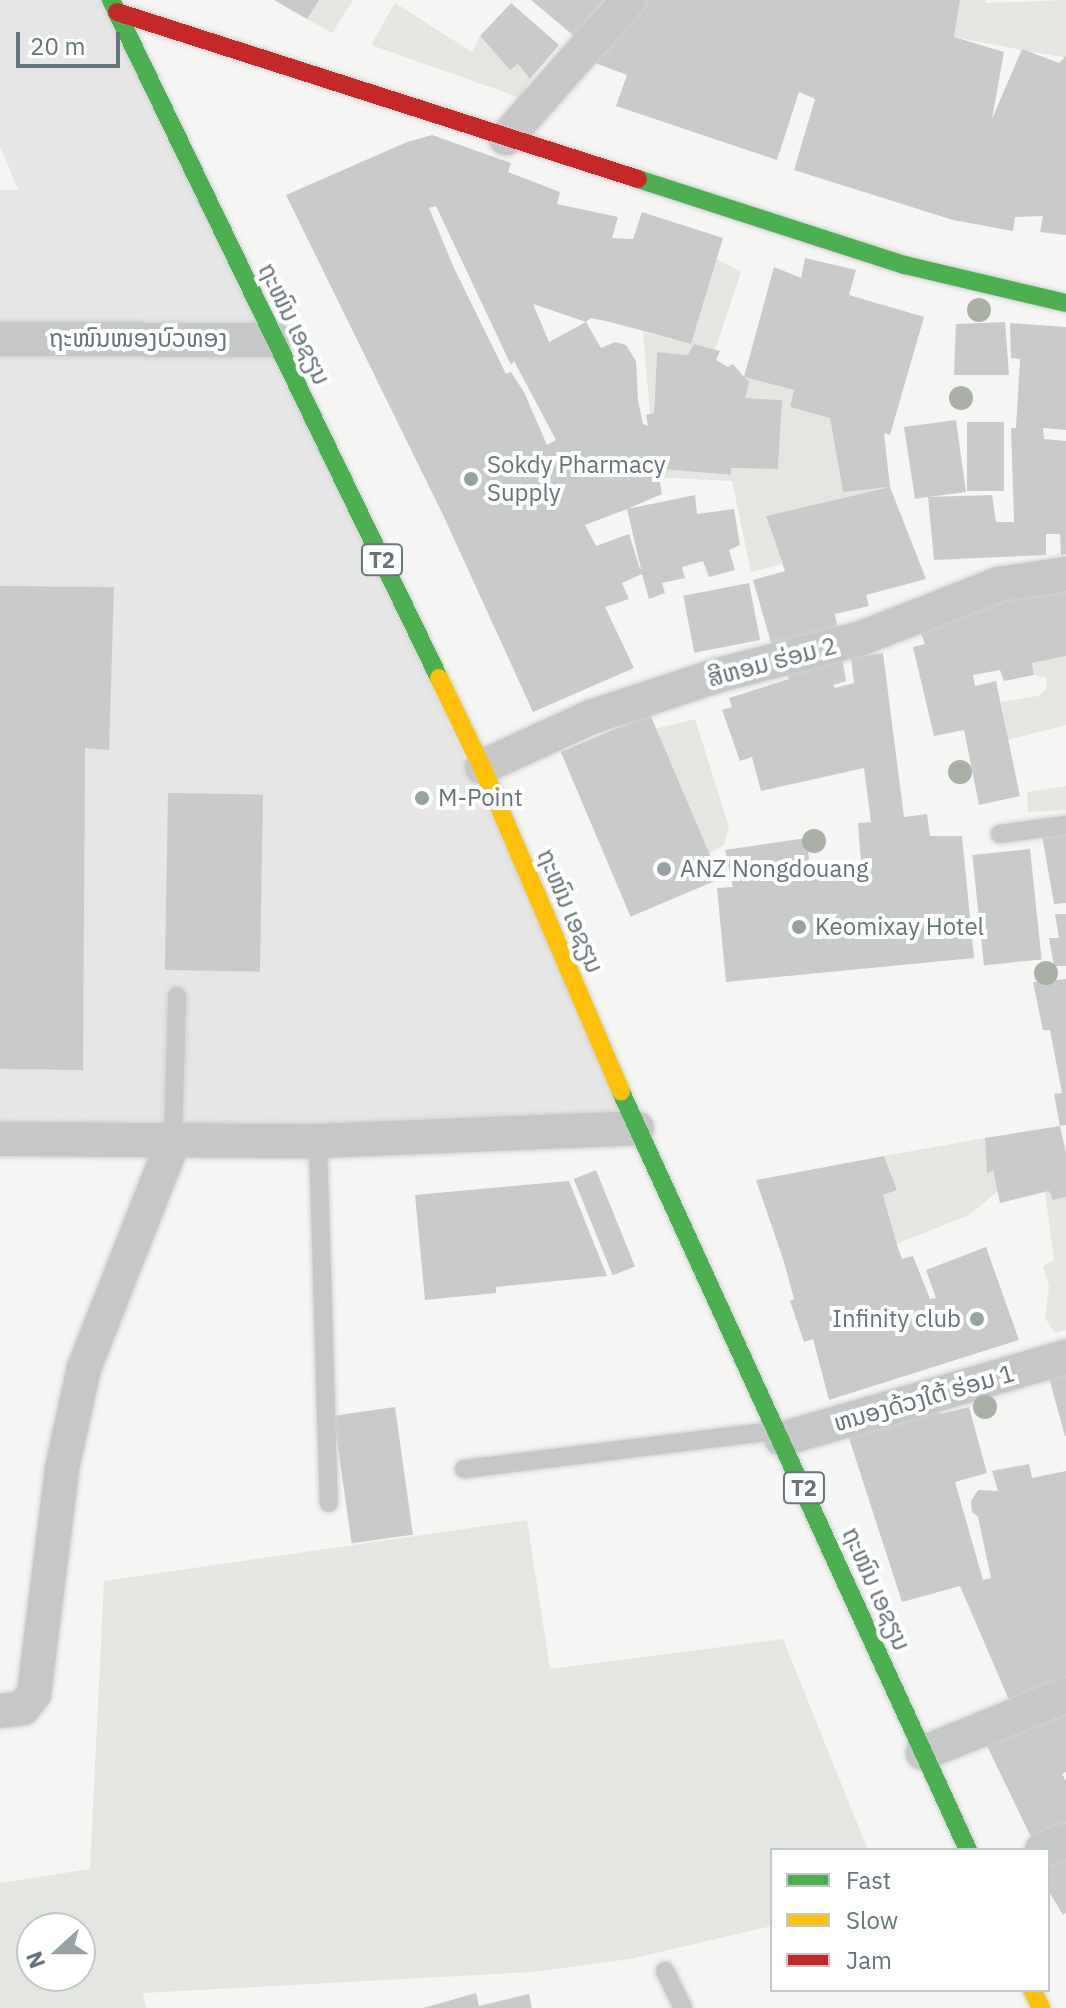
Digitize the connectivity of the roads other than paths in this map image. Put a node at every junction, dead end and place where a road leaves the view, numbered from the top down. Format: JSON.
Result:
{"nodes":[{"id":1,"x":628,"y":0,"type":"edge"},
{"id":2,"x":114,"y":6,"type":"edge"},
{"id":3,"x":506,"y":138,"type":"junction"},
{"id":4,"x":1066,"y":303,"type":"edge"},
{"id":5,"x":0,"y":339,"type":"edge"},
{"id":6,"x":275,"y":340,"type":"junction"},
{"id":7,"x":1066,"y":574,"type":"edge"},
{"id":8,"x":482,"y":767,"type":"junction"},
{"id":9,"x":1066,"y":825,"type":"edge"},
{"id":10,"x":1000,"y":834,"type":"dead end"},
{"id":11,"x":177,"y":996,"type":"dead end"},
{"id":12,"x":637,"y":1128,"type":"junction"},
{"id":13,"x":0,"y":1139,"type":"edge"},
{"id":14,"x":318,"y":1141,"type":"junction"},
{"id":15,"x":173,"y":1142,"type":"junction"},
{"id":16,"x":1066,"y":1357,"type":"edge"},
{"id":17,"x":780,"y":1435,"type":"junction"},
{"id":18,"x":464,"y":1469,"type":"dead end"},
{"id":19,"x":329,"y":1503,"type":"dead end"},
{"id":20,"x":1066,"y":1695,"type":"edge"},
{"id":21,"x":0,"y":1711,"type":"edge"},
{"id":22,"x":923,"y":1753,"type":"junction"},
{"id":23,"x":967,"y":1848,"type":"edge"},
{"id":24,"x":665,"y":1971,"type":"dead end"},
{"id":25,"x":683,"y":2008,"type":"edge"}],
"edges":[{"from":1,"to":3,"type":"street"},
{"from":2,"to":3,"type":"main road"},
{"from":2,"to":6,"type":"main road","name":"ຖະໜົນ ເອຊຽນ","number":"T2"},
{"from":3,"to":4,"type":"main road"},
{"from":5,"to":6,"type":"street","name":"ຖະໜົນໜອງບົວທອງ"},
{"from":6,"to":8,"type":"main road","name":"ຖະໜົນ ເອຊຽນ","number":"T2"},
{"from":7,"to":8,"type":"street","name":"ສີຫອມ ຮ່ອມ 2"},
{"from":8,"to":12,"type":"main road","name":"ຖະໜົນ ເອຊຽນ","number":"T2"},
{"from":9,"to":10,"type":"lane"},
{"from":11,"to":15,"type":"lane"},
{"from":12,"to":14,"type":"street"},
{"from":12,"to":17,"type":"main road","name":"ຖະໜົນ ເອຊຽນ","number":"T2"},
{"from":13,"to":15,"type":"street"},
{"from":14,"to":15,"type":"street"},
{"from":14,"to":19,"type":"lane"},
{"from":15,"to":21,"type":"street"},
{"from":16,"to":17,"type":"street","name":"ຫນອງດ້ວງໃຕ້ ຮ່ອມ 1"},
{"from":17,"to":18,"type":"lane"},
{"from":17,"to":22,"type":"main road","name":"ຖະໜົນ ເອຊຽນ","number":"T2"},
{"from":20,"to":22,"type":"street"},
{"from":22,"to":23,"type":"main road","name":"ຖະໜົນ ເອຊຽນ","number":"T2"},
{"from":24,"to":25,"type":"lane"}]}
